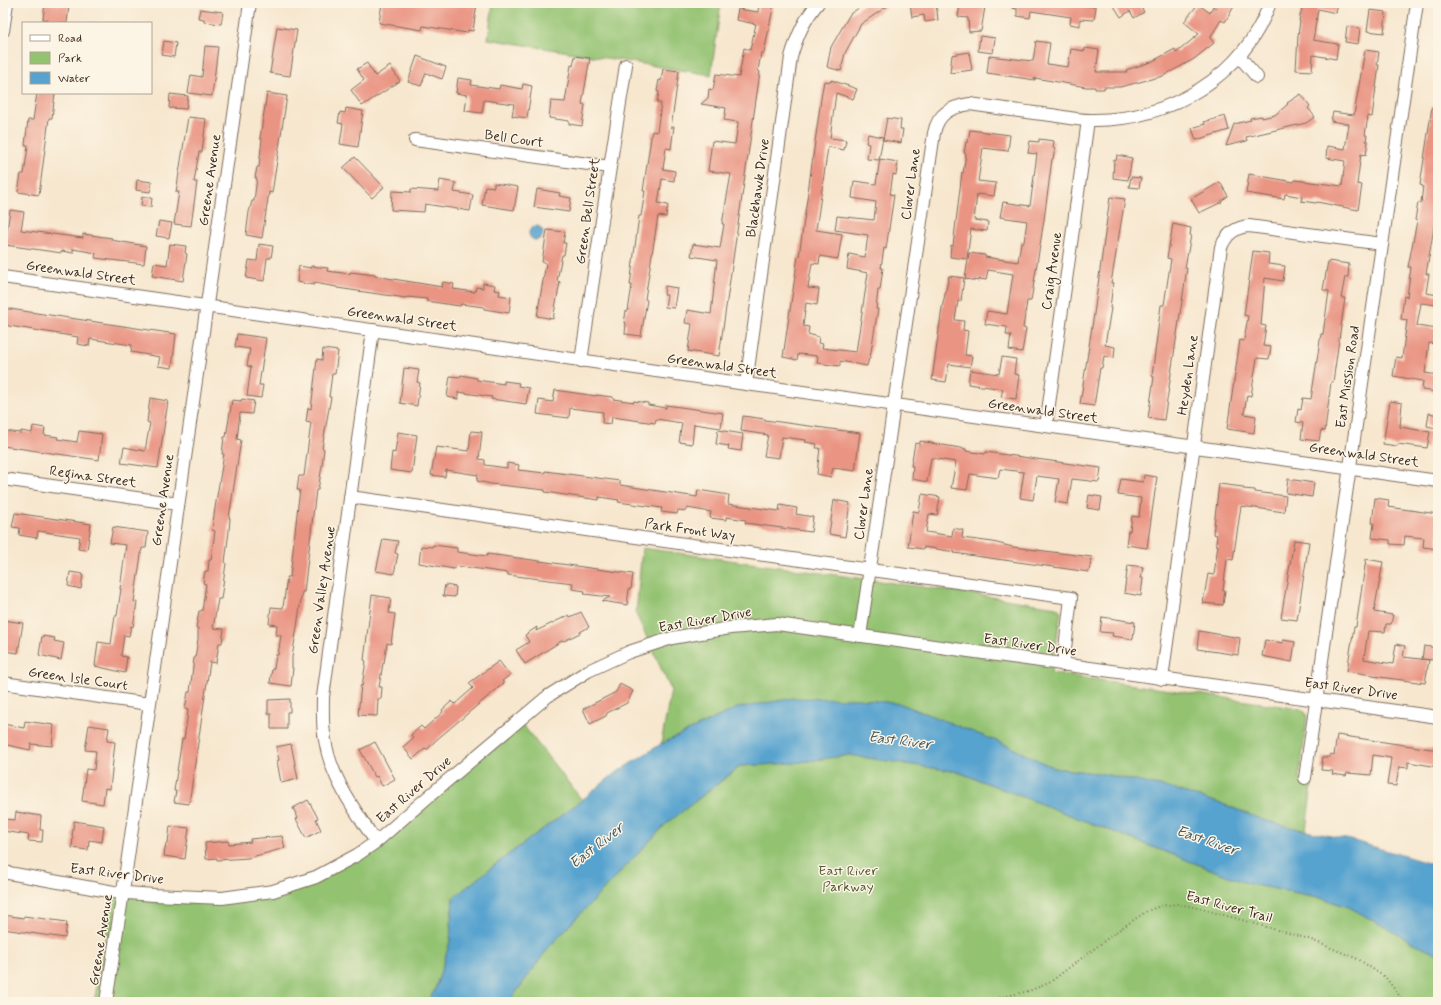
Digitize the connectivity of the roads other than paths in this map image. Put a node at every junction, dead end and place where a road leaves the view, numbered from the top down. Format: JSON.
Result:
{"nodes":[{"id":1,"x":7,"y":3,"type":"edge"},
{"id":2,"x":250,"y":3,"type":"edge"},
{"id":3,"x":818,"y":3,"type":"edge"},
{"id":4,"x":1270,"y":3,"type":"edge"},
{"id":5,"x":1417,"y":3,"type":"edge"},
{"id":6,"x":3,"y":31,"type":"edge"},
{"id":7,"x":1239,"y":56,"type":"junction"},
{"id":8,"x":626,"y":65,"type":"dead end"},
{"id":9,"x":1257,"y":78,"type":"dead end"},
{"id":10,"x":1088,"y":120,"type":"junction"},
{"id":11,"x":415,"y":140,"type":"dead end"},
{"id":12,"x":610,"y":167,"type":"junction"},
{"id":13,"x":1382,"y":244,"type":"junction"},
{"id":14,"x":3,"y":277,"type":"edge"},
{"id":15,"x":206,"y":306,"type":"junction"},
{"id":16,"x":374,"y":330,"type":"junction"},
{"id":17,"x":581,"y":360,"type":"junction"},
{"id":18,"x":746,"y":384,"type":"junction"},
{"id":19,"x":894,"y":405,"type":"junction"},
{"id":20,"x":1046,"y":426,"type":"junction"},
{"id":21,"x":1194,"y":447,"type":"junction"},
{"id":22,"x":1350,"y":468,"type":"junction"},
{"id":23,"x":3,"y":479,"type":"edge"},
{"id":24,"x":1438,"y":481,"type":"edge"},
{"id":25,"x":350,"y":497,"type":"junction"},
{"id":26,"x":178,"y":504,"type":"junction"},
{"id":27,"x":870,"y":570,"type":"junction"},
{"id":28,"x":860,"y":636,"type":"junction"},
{"id":29,"x":1063,"y":665,"type":"junction"},
{"id":30,"x":1162,"y":679,"type":"junction"},
{"id":31,"x":3,"y":683,"type":"edge"},
{"id":32,"x":1316,"y":700,"type":"junction"},
{"id":33,"x":149,"y":704,"type":"junction"},
{"id":34,"x":1438,"y":717,"type":"edge"},
{"id":35,"x":1305,"y":778,"type":"dead end"},
{"id":36,"x":376,"y":842,"type":"junction"},
{"id":37,"x":3,"y":872,"type":"edge"},
{"id":38,"x":123,"y":892,"type":"junction"},
{"id":39,"x":106,"y":1002,"type":"edge"}],
"edges":[{"from":1,"to":6,"type":"street"},
{"from":2,"to":15,"type":"street","name":"Greene Avenue"},
{"from":3,"to":18,"type":"street","name":"Blackhawk Drive"},
{"from":4,"to":7,"type":"street","name":"Clover Lane"},
{"from":5,"to":13,"type":"street","name":"East Mission Road"},
{"from":7,"to":9,"type":"street"},
{"from":7,"to":10,"type":"street","name":"Clover Lane"},
{"from":8,"to":12,"type":"street","name":"Green Bell Street"},
{"from":10,"to":19,"type":"street","name":"Clover Lane"},
{"from":10,"to":20,"type":"street","name":"Craig Avenue"},
{"from":11,"to":12,"type":"street","name":"Bell Court"},
{"from":12,"to":17,"type":"street","name":"Green Bell Street"},
{"from":13,"to":21,"type":"street","name":"Heyden Lane"},
{"from":13,"to":22,"type":"street","name":"East Mission Road"},
{"from":14,"to":15,"type":"street","name":"Greenwald Street"},
{"from":15,"to":16,"type":"street","name":"Greenwald Street"},
{"from":15,"to":26,"type":"street","name":"Greene Avenue"},
{"from":16,"to":17,"type":"street","name":"Greenwald Street"},
{"from":16,"to":25,"type":"street","name":"Green Valley Avenue"},
{"from":17,"to":18,"type":"street","name":"Greenwald Street"},
{"from":18,"to":19,"type":"street","name":"Greenwald Street"},
{"from":19,"to":20,"type":"street","name":"Greenwald Street"},
{"from":19,"to":27,"type":"street","name":"Clover Lane"},
{"from":20,"to":21,"type":"street","name":"Greenwald Street"},
{"from":21,"to":22,"type":"street","name":"Greenwald Street"},
{"from":21,"to":30,"type":"street","name":"Heyden Lane"},
{"from":22,"to":24,"type":"street","name":"Greenwald Street"},
{"from":22,"to":32,"type":"street","name":"East Mission Road"},
{"from":23,"to":26,"type":"street","name":"Regina Street"},
{"from":25,"to":27,"type":"street","name":"Park Front Way"},
{"from":25,"to":36,"type":"street","name":"Green Valley Avenue"},
{"from":26,"to":33,"type":"street","name":"Greene Avenue"},
{"from":27,"to":28,"type":"street","name":"Clover Lane"},
{"from":27,"to":29,"type":"street","name":"Park Front Way"},
{"from":28,"to":29,"type":"street","name":"East River Drive"},
{"from":28,"to":36,"type":"street","name":"East River Drive"},
{"from":29,"to":30,"type":"street","name":"East River Drive"},
{"from":30,"to":32,"type":"street","name":"East River Drive"},
{"from":31,"to":33,"type":"street","name":"Green Isle Court"},
{"from":32,"to":34,"type":"street","name":"East River Drive"},
{"from":32,"to":35,"type":"street","name":"East Mission Road"},
{"from":33,"to":38,"type":"street","name":"Greene Avenue"},
{"from":36,"to":38,"type":"street","name":"East River Drive"},
{"from":37,"to":38,"type":"street","name":"East River Drive"},
{"from":38,"to":39,"type":"street","name":"Greene Avenue"}]}
